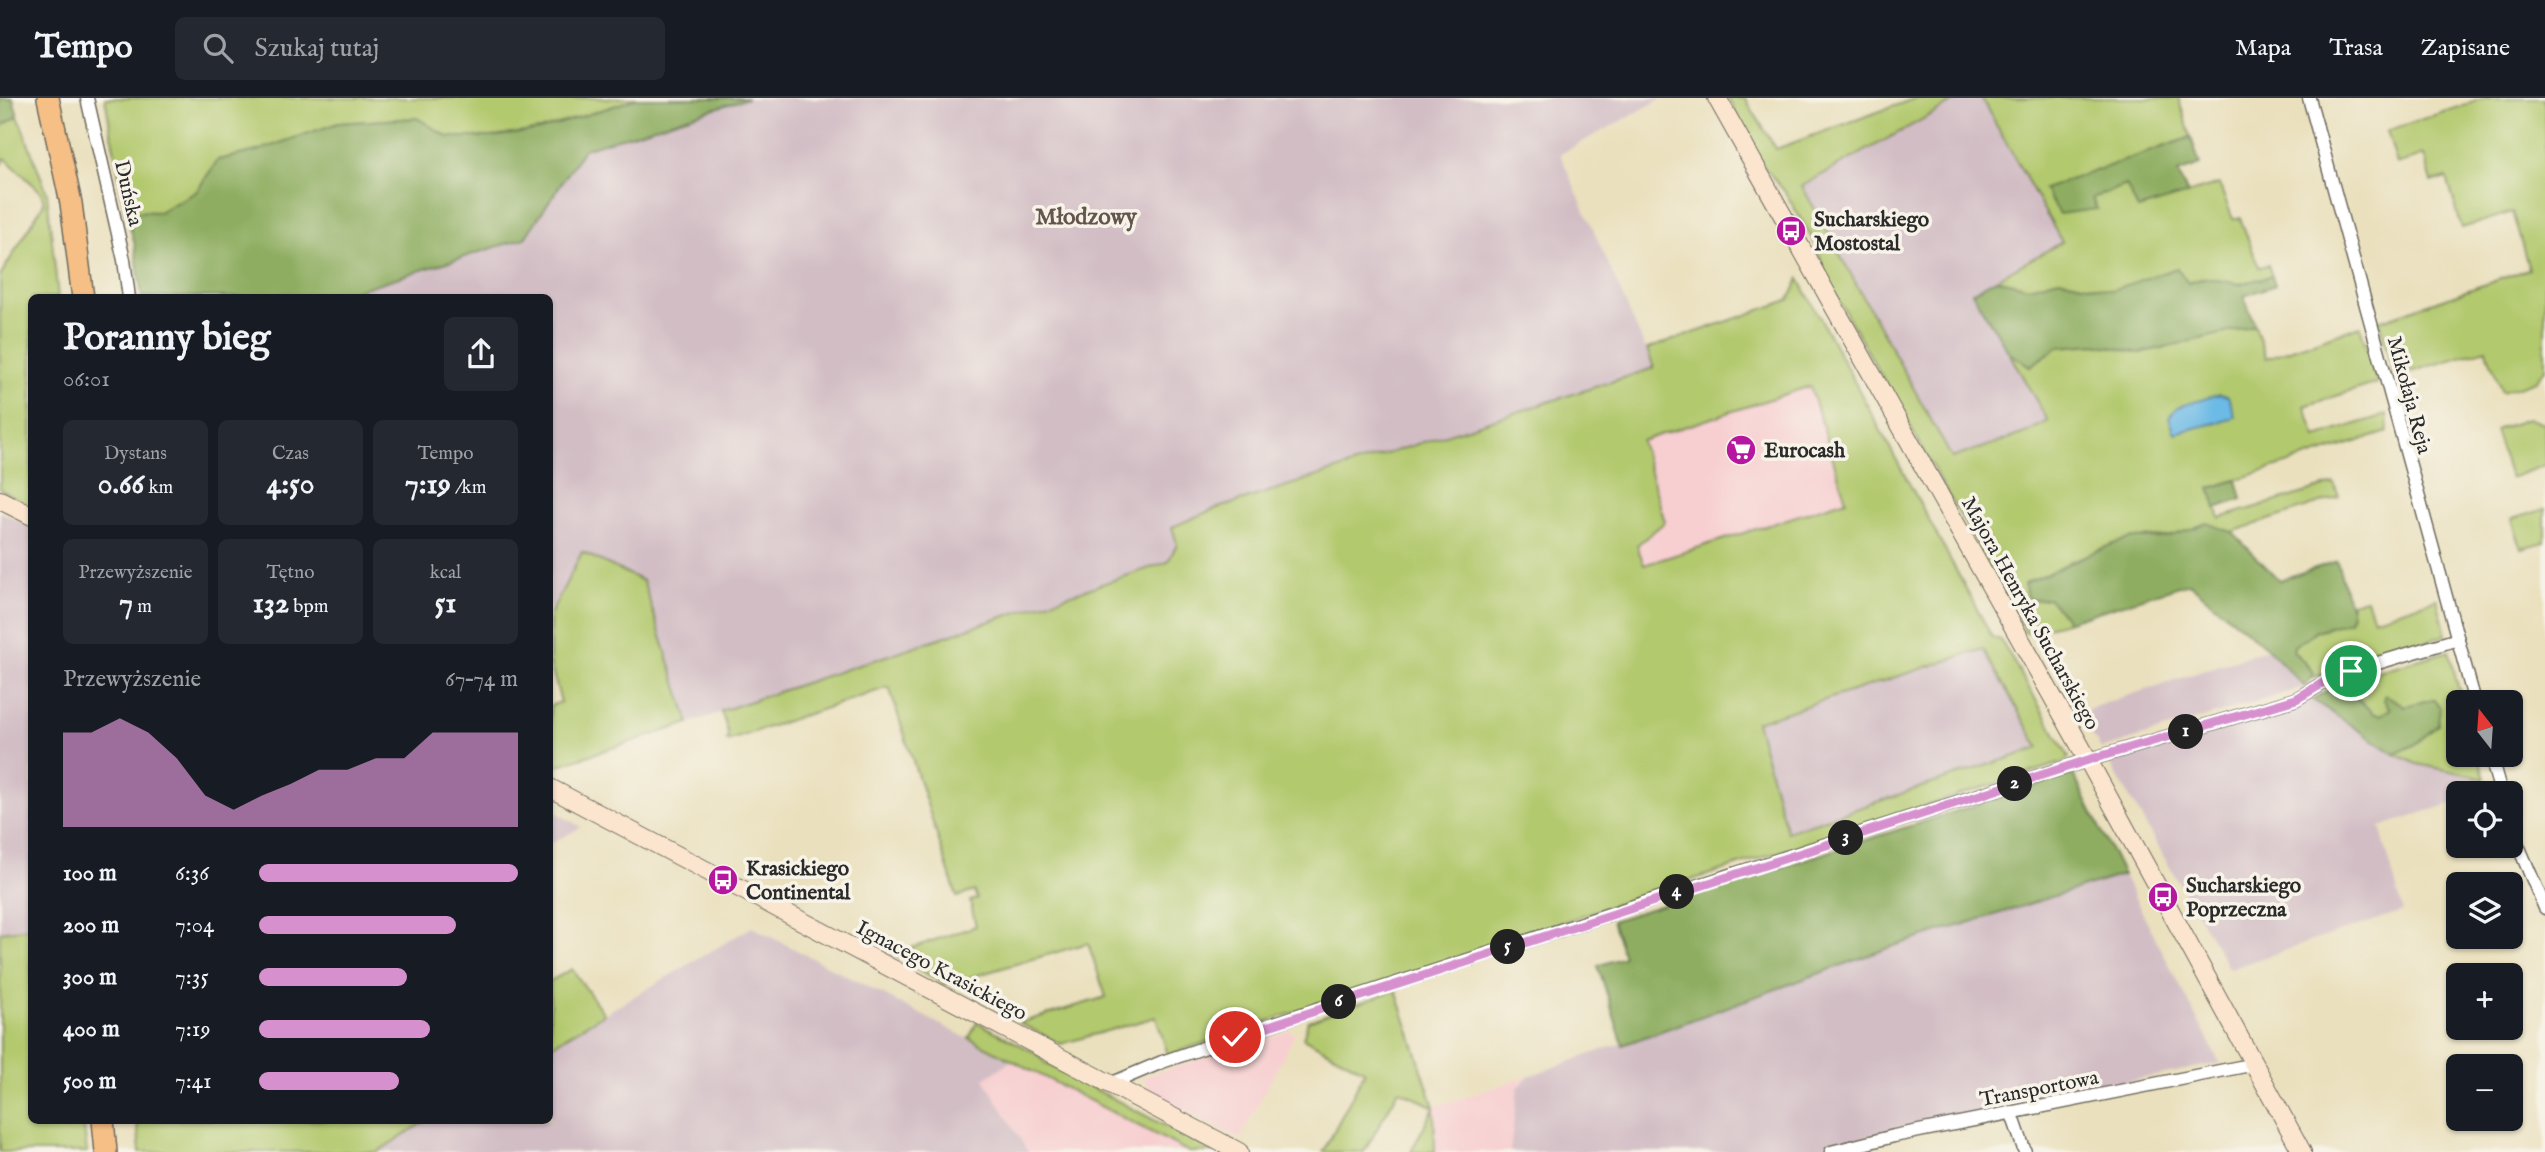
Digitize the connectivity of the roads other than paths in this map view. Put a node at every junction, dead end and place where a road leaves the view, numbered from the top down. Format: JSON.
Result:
{"nodes":[{"id":1,"x":48,"y":98,"type":"edge"},
{"id":2,"x":87,"y":98,"type":"edge"},
{"id":3,"x":1717,"y":98,"type":"edge"},
{"id":4,"x":2309,"y":98,"type":"edge"},
{"id":5,"x":82,"y":294,"type":"edge"},
{"id":6,"x":129,"y":294,"type":"edge"},
{"id":7,"x":0,"y":500,"type":"edge"},
{"id":8,"x":28,"y":514,"type":"edge"},
{"id":9,"x":2458,"y":639,"type":"junction"},
{"id":10,"x":2472,"y":690,"type":"edge"},
{"id":11,"x":2088,"y":760,"type":"junction"},
{"id":12,"x":553,"y":790,"type":"edge"},
{"id":13,"x":2523,"y":857,"type":"edge"},
{"id":14,"x":2545,"y":908,"type":"edge"},
{"id":15,"x":2255,"y":1064,"type":"junction"},
{"id":16,"x":1110,"y":1084,"type":"junction"},
{"id":17,"x":2012,"y":1114,"type":"junction"},
{"id":18,"x":103,"y":1124,"type":"edge"},
{"id":19,"x":106,"y":1152,"type":"edge"},
{"id":20,"x":1239,"y":1152,"type":"edge"},
{"id":21,"x":1831,"y":1152,"type":"edge"},
{"id":22,"x":2025,"y":1152,"type":"edge"},
{"id":23,"x":2302,"y":1152,"type":"edge"}],
"edges":[{"from":1,"to":5,"type":"main road"},
{"from":2,"to":6,"type":"street","name":"Duńska"},
{"from":3,"to":11,"type":"street","name":"Majora Henryka Sucharskiego"},
{"from":4,"to":9,"type":"street","name":"Mikołaja Reja"},
{"from":7,"to":8,"type":"street"},
{"from":9,"to":10,"type":"street","name":"Mikołaja Reja"},
{"from":9,"to":11,"type":"street"},
{"from":11,"to":15,"type":"street","name":"Majora Henryka Sucharskiego"},
{"from":11,"to":16,"type":"street"},
{"from":12,"to":16,"type":"street","name":"Ignacego Krasickiego"},
{"from":13,"to":14,"type":"street"},
{"from":15,"to":17,"type":"street","name":"Transportowa"},
{"from":15,"to":23,"type":"street","name":"Majora Henryka Sucharskiego"},
{"from":16,"to":20,"type":"street","name":"Ignacego Krasickiego"},
{"from":17,"to":21,"type":"street","name":"Transportowa"},
{"from":17,"to":22,"type":"street"},
{"from":18,"to":19,"type":"main road"}]}
